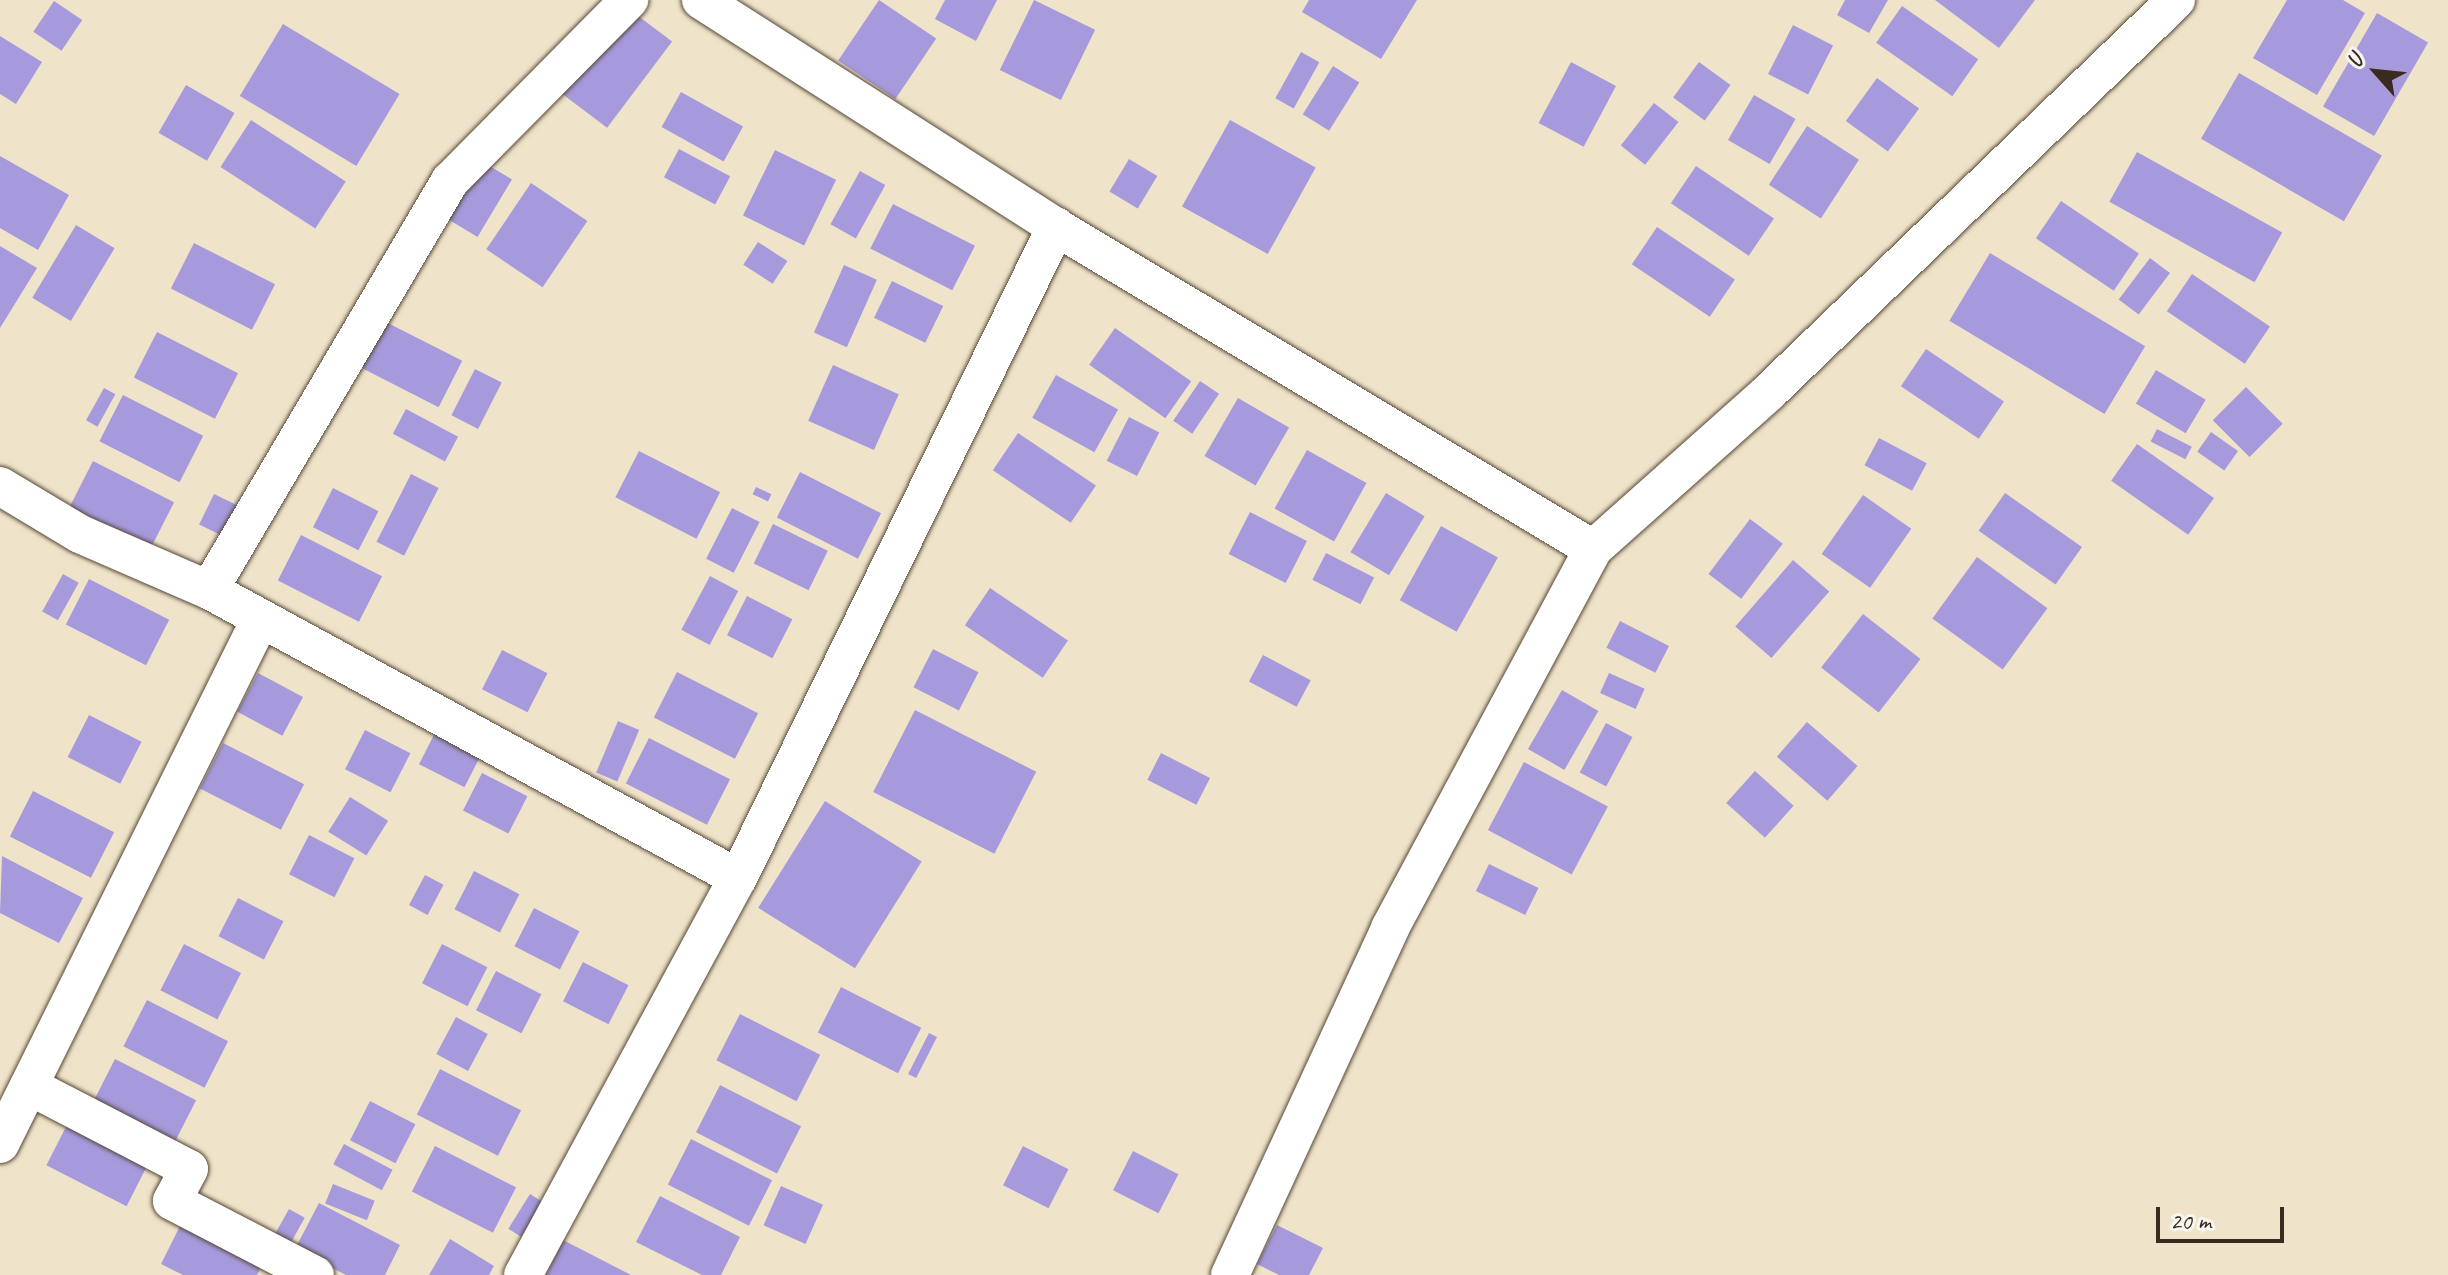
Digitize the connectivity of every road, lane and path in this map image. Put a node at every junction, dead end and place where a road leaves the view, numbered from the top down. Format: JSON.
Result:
{"nodes":[{"id":1,"x":629,"y":0,"type":"edge"},
{"id":2,"x":701,"y":0,"type":"edge"},
{"id":3,"x":2176,"y":0,"type":"edge"},
{"id":4,"x":1056,"y":227,"type":"junction"},
{"id":5,"x":0,"y":486,"type":"edge"},
{"id":6,"x":1593,"y":549,"type":"junction"},
{"id":7,"x":209,"y":590,"type":"junction"},
{"id":8,"x":260,"y":620,"type":"junction"},
{"id":9,"x":738,"y":878,"type":"junction"},
{"id":10,"x":29,"y":1086,"type":"junction"},
{"id":11,"x":0,"y":1144,"type":"edge"},
{"id":12,"x":315,"y":1275,"type":"edge"},
{"id":13,"x":523,"y":1275,"type":"edge"},
{"id":14,"x":1230,"y":1275,"type":"edge"}],
"edges":[{"from":1,"to":7,"type":"street"},
{"from":2,"to":4,"type":"street"},
{"from":3,"to":6,"type":"street"},
{"from":4,"to":6,"type":"street"},
{"from":4,"to":9,"type":"street"},
{"from":5,"to":7,"type":"street"},
{"from":6,"to":14,"type":"street"},
{"from":7,"to":8,"type":"street"},
{"from":8,"to":9,"type":"street"},
{"from":8,"to":10,"type":"street"},
{"from":9,"to":13,"type":"street"},
{"from":10,"to":11,"type":"street"},
{"from":10,"to":12,"type":"street"}]}
